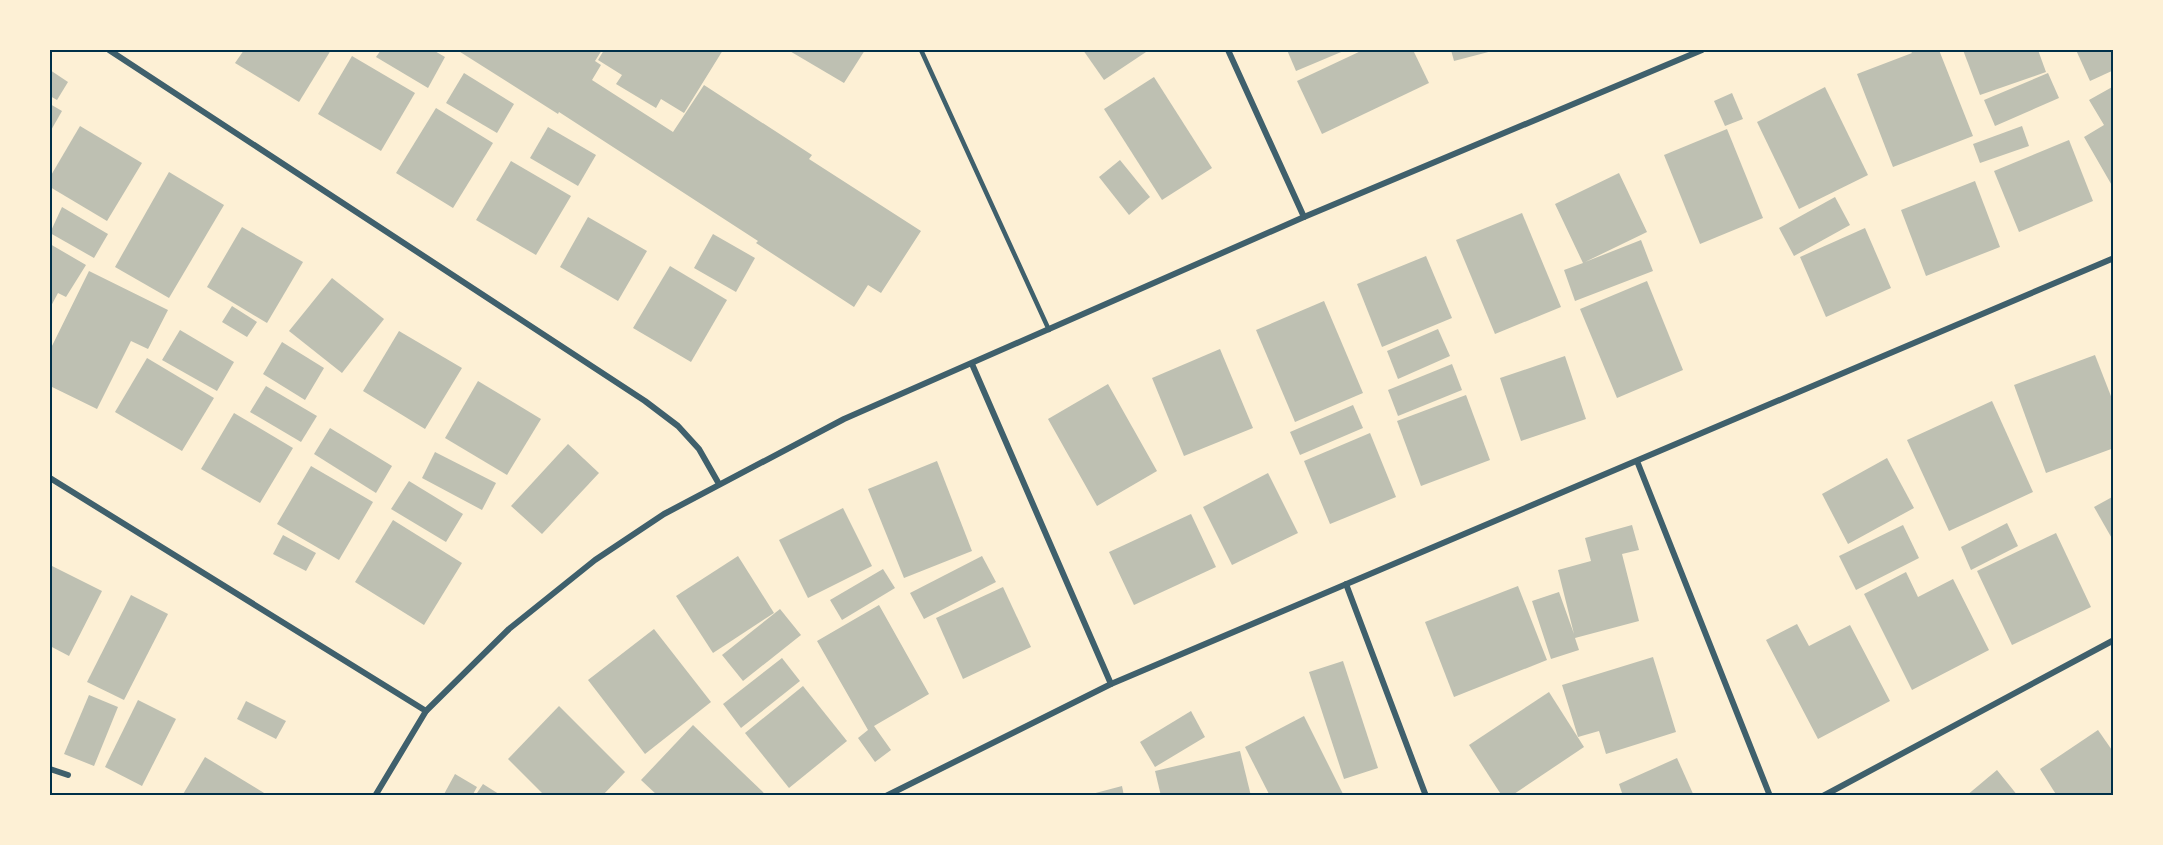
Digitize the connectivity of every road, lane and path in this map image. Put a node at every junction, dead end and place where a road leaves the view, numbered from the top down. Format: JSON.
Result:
{"nodes":[{"id":1,"x":109,"y":50,"type":"edge"},
{"id":2,"x":921,"y":50,"type":"edge"},
{"id":3,"x":1228,"y":50,"type":"edge"},
{"id":4,"x":1702,"y":50,"type":"edge"},
{"id":5,"x":1304,"y":217,"type":"junction"},
{"id":6,"x":2114,"y":258,"type":"edge"},
{"id":7,"x":1049,"y":330,"type":"junction"},
{"id":8,"x":972,"y":364,"type":"junction"},
{"id":9,"x":1637,"y":461,"type":"junction"},
{"id":10,"x":50,"y":478,"type":"edge"},
{"id":11,"x":719,"y":484,"type":"junction"},
{"id":12,"x":1346,"y":584,"type":"junction"},
{"id":13,"x":2114,"y":640,"type":"edge"},
{"id":14,"x":1111,"y":684,"type":"junction"},
{"id":15,"x":426,"y":711,"type":"junction"},
{"id":16,"x":50,"y":769,"type":"edge"},
{"id":17,"x":68,"y":775,"type":"dead end"},
{"id":18,"x":375,"y":795,"type":"edge"},
{"id":19,"x":886,"y":795,"type":"edge"},
{"id":20,"x":1426,"y":795,"type":"edge"},
{"id":21,"x":1770,"y":795,"type":"edge"},
{"id":22,"x":1823,"y":795,"type":"edge"}],
"edges":[{"from":1,"to":11,"type":"street"},
{"from":2,"to":7,"type":"lane"},
{"from":3,"to":5,"type":"street"},
{"from":4,"to":5,"type":"street"},
{"from":5,"to":7,"type":"street"},
{"from":6,"to":9,"type":"street"},
{"from":7,"to":8,"type":"street"},
{"from":8,"to":11,"type":"street"},
{"from":8,"to":14,"type":"street"},
{"from":9,"to":12,"type":"street"},
{"from":9,"to":21,"type":"street"},
{"from":10,"to":15,"type":"street"},
{"from":11,"to":15,"type":"street"},
{"from":12,"to":14,"type":"street"},
{"from":12,"to":20,"type":"street"},
{"from":13,"to":22,"type":"street"},
{"from":14,"to":19,"type":"street"},
{"from":15,"to":18,"type":"street"},
{"from":16,"to":17,"type":"street"}]}
